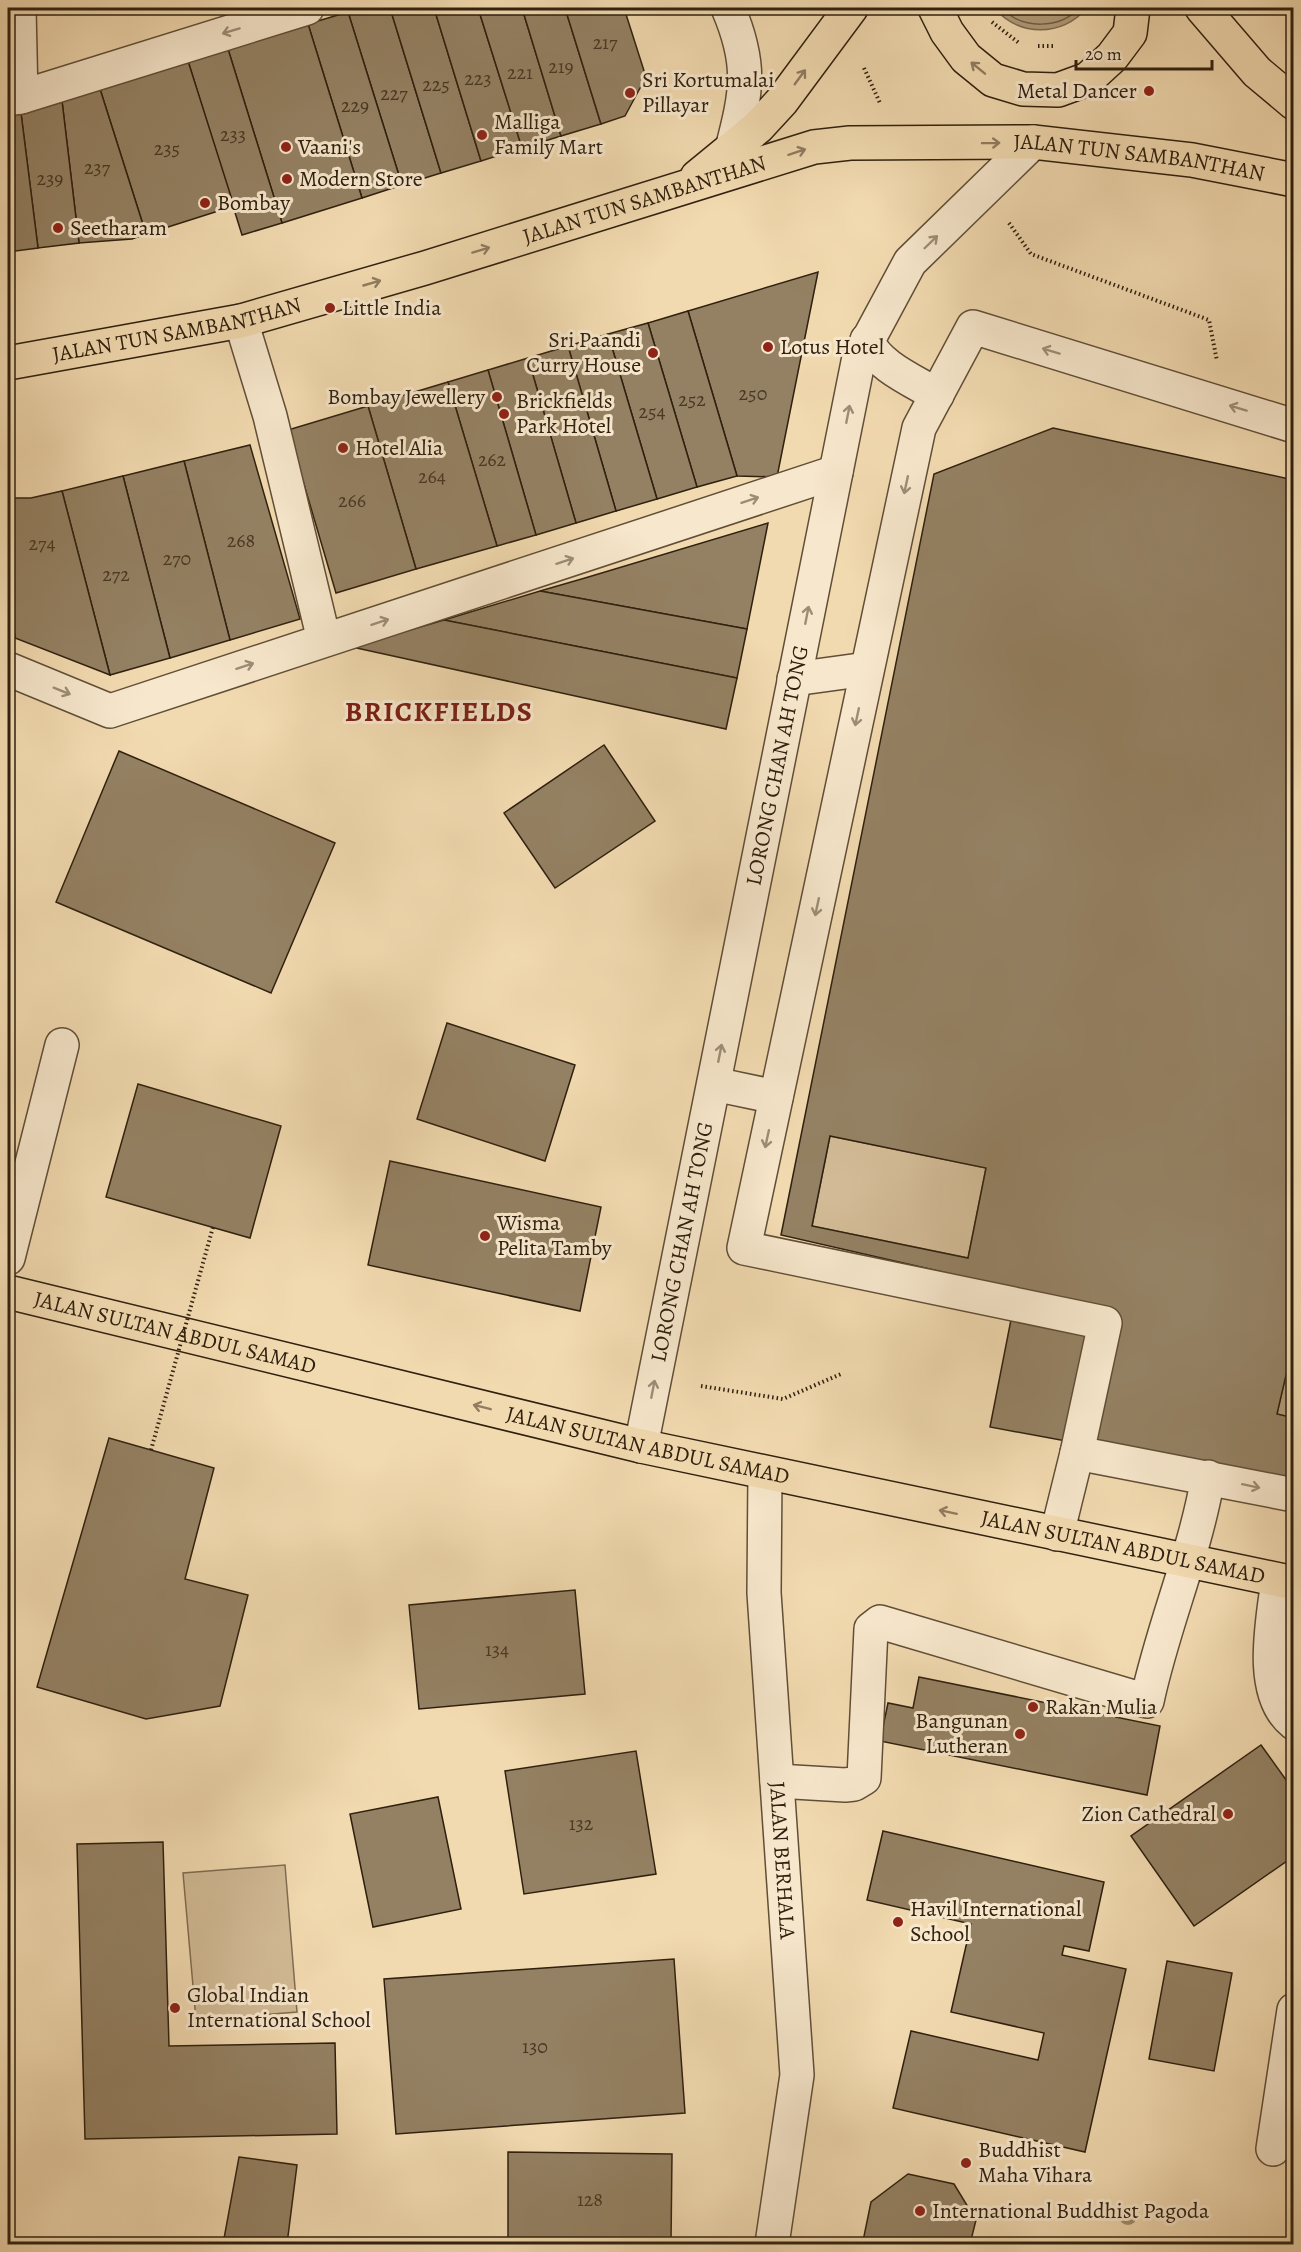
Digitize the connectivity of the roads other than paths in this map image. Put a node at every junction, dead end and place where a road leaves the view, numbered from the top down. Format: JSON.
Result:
{"nodes":[{"id":1,"x":19,"y":8,"type":"edge"},
{"id":2,"x":307,"y":8,"type":"edge"},
{"id":3,"x":729,"y":8,"type":"edge"},
{"id":4,"x":851,"y":8,"type":"edge"},
{"id":5,"x":935,"y":8,"type":"edge"},
{"id":6,"x":1133,"y":8,"type":"edge"},
{"id":7,"x":1202,"y":8,"type":"edge"},
{"id":8,"x":14,"y":98,"type":"edge"},
{"id":9,"x":1293,"y":103,"type":"edge"},
{"id":10,"x":1033,"y":142,"type":"junction"},
{"id":11,"x":732,"y":149,"type":"junction"},
{"id":12,"x":1293,"y":180,"type":"edge"},
{"id":13,"x":682,"y":189,"type":"junction"},
{"id":14,"x":241,"y":321,"type":"junction"},
{"id":15,"x":867,"y":340,"type":"junction"},
{"id":16,"x":8,"y":363,"type":"edge"},
{"id":17,"x":937,"y":395,"type":"junction"},
{"id":18,"x":1293,"y":426,"type":"edge"},
{"id":19,"x":836,"y":471,"type":"junction"},
{"id":20,"x":324,"y":640,"type":"junction"},
{"id":21,"x":8,"y":669,"type":"edge"},
{"id":22,"x":867,"y":669,"type":"junction"},
{"id":23,"x":794,"y":679,"type":"junction"},
{"id":24,"x":62,"y":1045,"type":"dead end"},
{"id":25,"x":714,"y":1084,"type":"junction"},
{"id":26,"x":776,"y":1097,"type":"junction"},
{"id":27,"x":8,"y":1258,"type":"edge"},
{"id":28,"x":8,"y":1292,"type":"edge"},
{"id":29,"x":641,"y":1446,"type":"junction"},
{"id":30,"x":1077,"y":1453,"type":"junction"},
{"id":31,"x":765,"y":1474,"type":"junction"},
{"id":32,"x":1208,"y":1478,"type":"junction"},
{"id":33,"x":1293,"y":1495,"type":"edge"},
{"id":34,"x":1057,"y":1534,"type":"junction"},
{"id":35,"x":1187,"y":1561,"type":"junction"},
{"id":36,"x":1286,"y":1581,"type":"edge"},
{"id":37,"x":1293,"y":1723,"type":"edge"},
{"id":38,"x":777,"y":1781,"type":"junction"},
{"id":39,"x":1293,"y":2010,"type":"edge"},
{"id":40,"x":1273,"y":2149,"type":"dead end"},
{"id":41,"x":772,"y":2244,"type":"edge"}],
"edges":[{"from":1,"to":8,"type":"street"},
{"from":2,"to":8,"type":"street","one_way":true},
{"from":3,"to":11,"type":"street"},
{"from":11,"to":4,"type":"main road","one_way":true},
{"from":6,"to":5,"type":"main road","one_way":true},
{"from":7,"to":9,"type":"main road"},
{"from":10,"to":12,"type":"main road","name":"JALAN TUN SAMBANTHAN"},
{"from":13,"to":10,"type":"main road","name":"JALAN TUN SAMBANTHAN","one_way":true},
{"from":15,"to":10,"type":"street","name":"LORONG CHAN AH TONG","one_way":true},
{"from":11,"to":13,"type":"main road"},
{"from":14,"to":13,"type":"main road","name":"JALAN TUN SAMBANTHAN","one_way":true},
{"from":14,"to":16,"type":"main road","name":"JALAN TUN SAMBANTHAN"},
{"from":14,"to":20,"type":"street"},
{"from":15,"to":17,"type":"street"},
{"from":19,"to":15,"type":"street","name":"LORONG CHAN AH TONG","one_way":true},
{"from":18,"to":17,"type":"street","one_way":true},
{"from":17,"to":22,"type":"street","one_way":true},
{"from":20,"to":19,"type":"street","one_way":true},
{"from":23,"to":19,"type":"street","name":"LORONG CHAN AH TONG","one_way":true},
{"from":21,"to":20,"type":"street","one_way":true},
{"from":22,"to":23,"type":"street"},
{"from":22,"to":26,"type":"street","one_way":true},
{"from":25,"to":23,"type":"street","name":"LORONG CHAN AH TONG","one_way":true},
{"from":24,"to":27,"type":"street"},
{"from":25,"to":26,"type":"street"},
{"from":29,"to":25,"type":"street","name":"LORONG CHAN AH TONG","one_way":true},
{"from":26,"to":30,"type":"street","one_way":true},
{"from":29,"to":28,"type":"main road","name":"JALAN SULTAN ABDUL SAMAD","one_way":true},
{"from":29,"to":31,"type":"main road","name":"JALAN SULTAN ABDUL SAMAD"},
{"from":30,"to":32,"type":"street"},
{"from":30,"to":34,"type":"street"},
{"from":34,"to":31,"type":"main road","name":"JALAN SULTAN ABDUL SAMAD","one_way":true},
{"from":31,"to":38,"type":"street","name":"JALAN BERHALA"},
{"from":32,"to":33,"type":"street","one_way":true},
{"from":32,"to":35,"type":"street"},
{"from":34,"to":35,"type":"main road","name":"JALAN SULTAN ABDUL SAMAD"},
{"from":35,"to":36,"type":"main road","name":"JALAN SULTAN ABDUL SAMAD"},
{"from":35,"to":38,"type":"street"},
{"from":36,"to":37,"type":"street"},
{"from":38,"to":41,"type":"street","name":"JALAN BERHALA"},
{"from":39,"to":40,"type":"street"}]}
